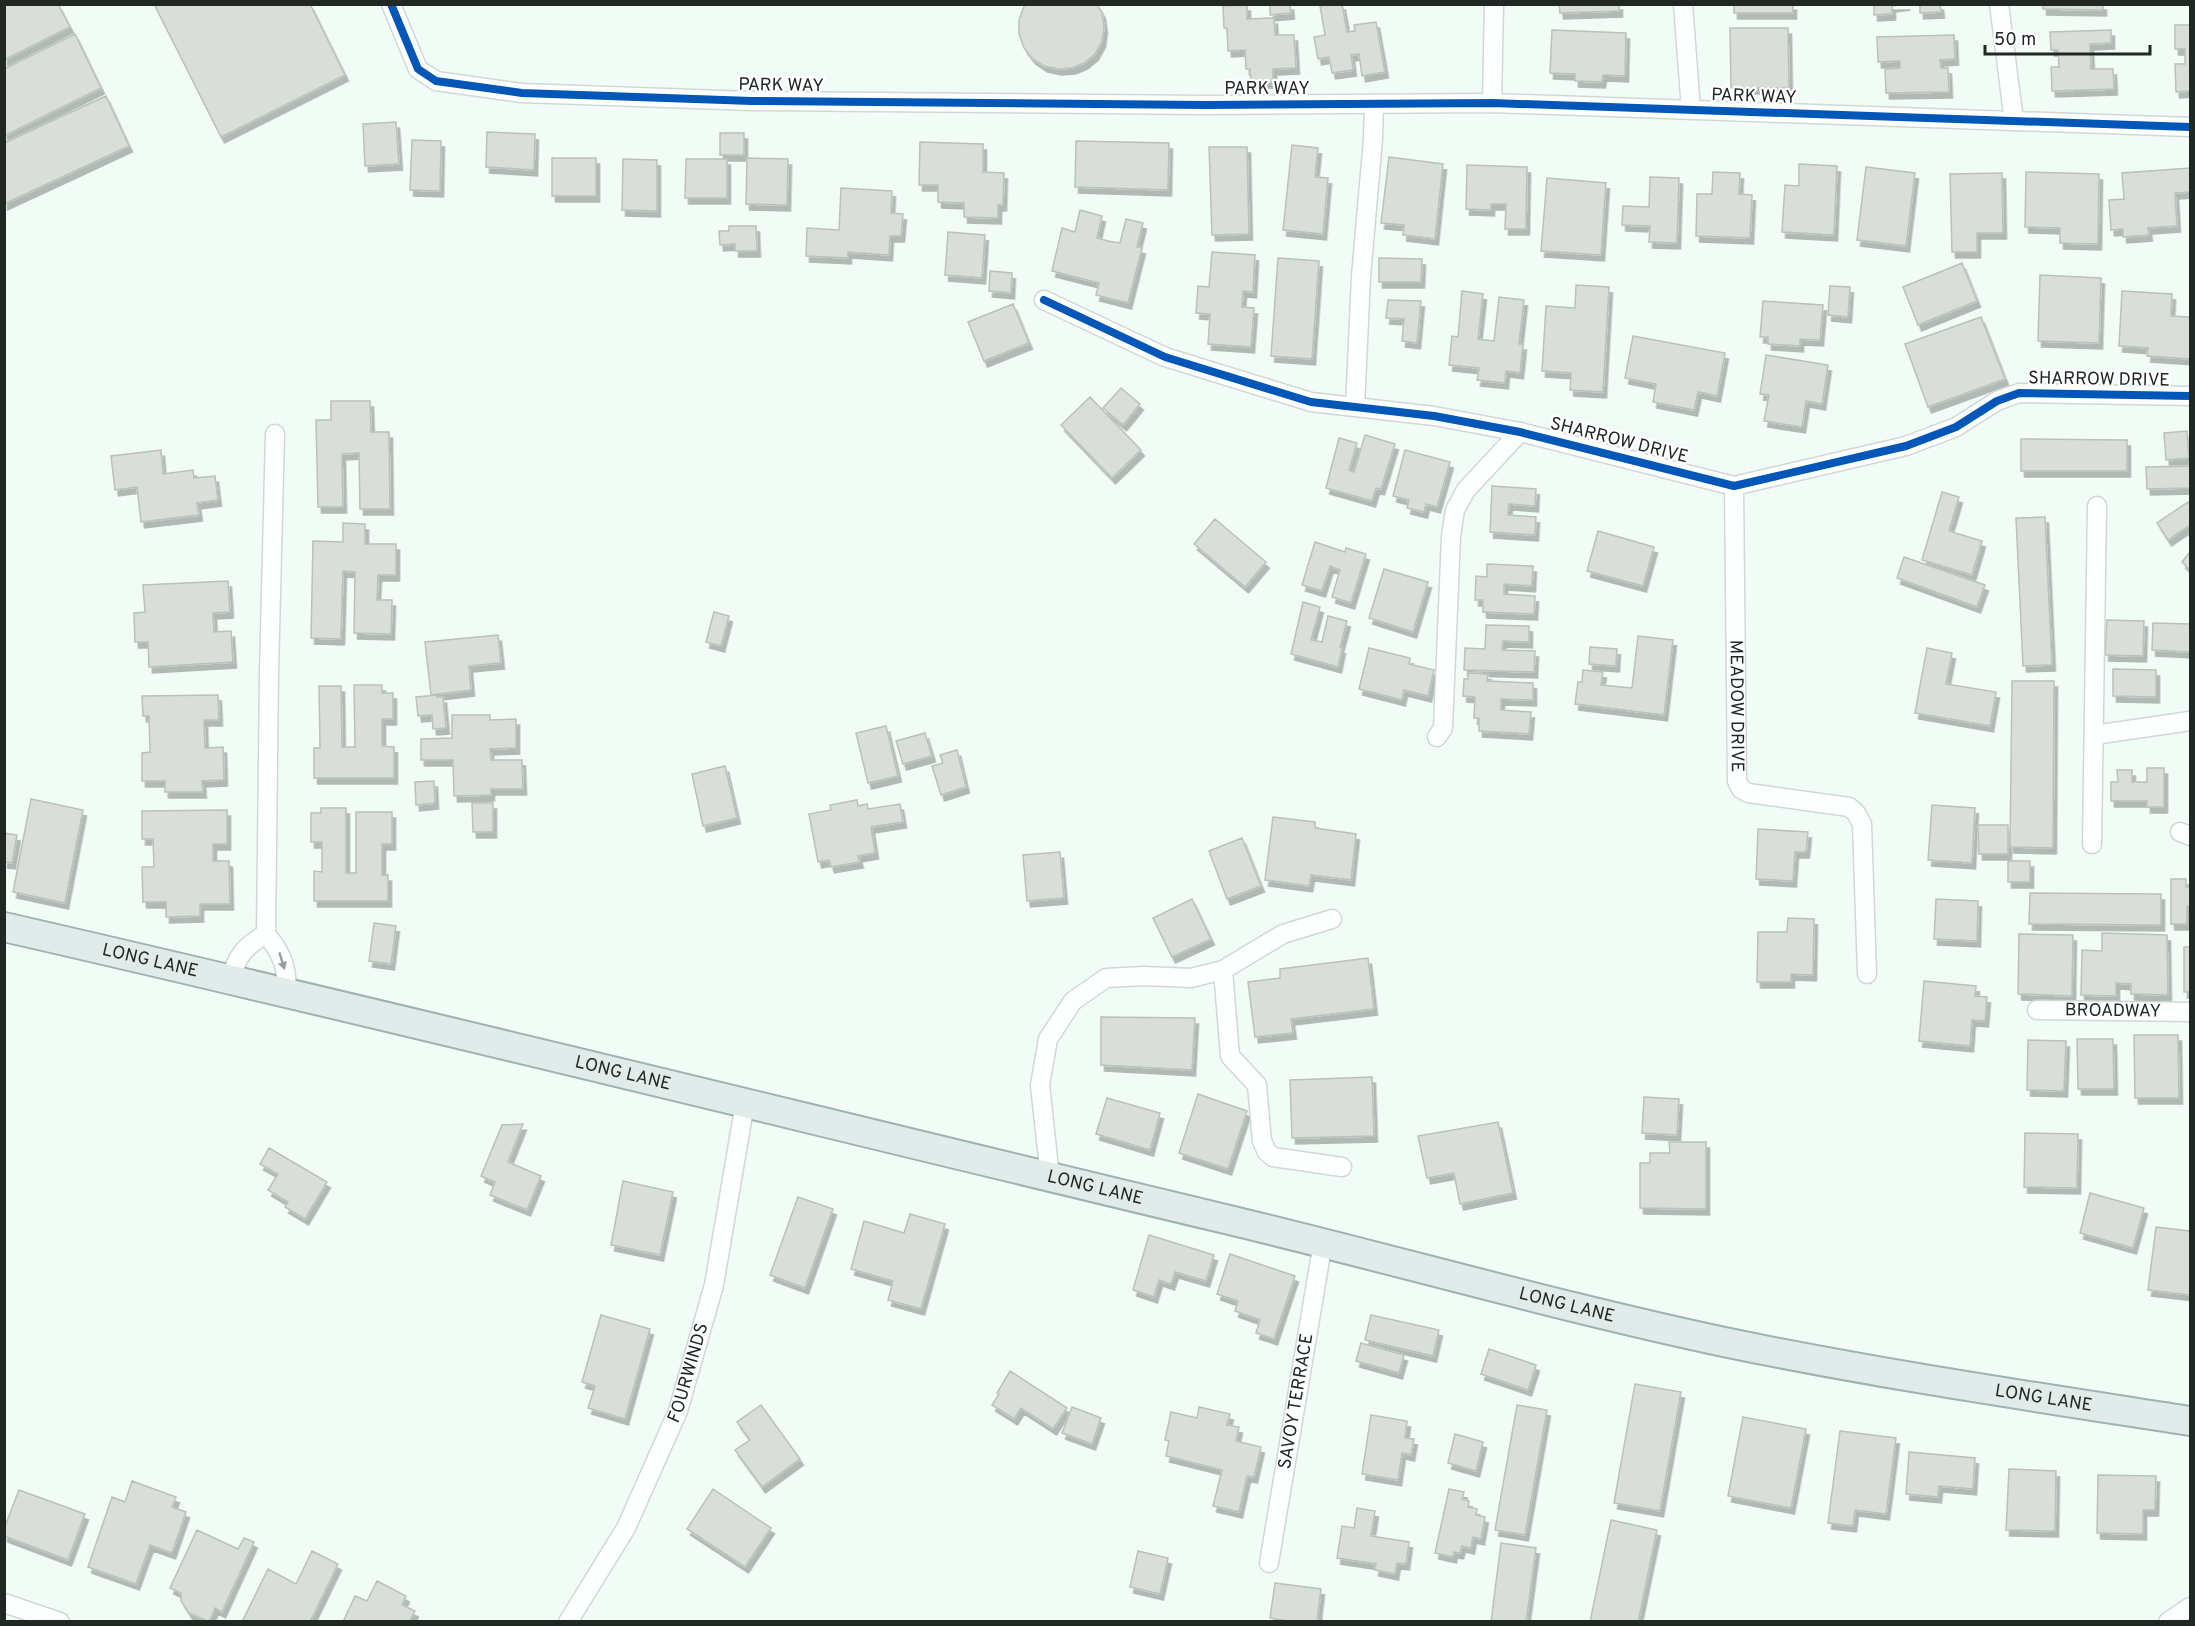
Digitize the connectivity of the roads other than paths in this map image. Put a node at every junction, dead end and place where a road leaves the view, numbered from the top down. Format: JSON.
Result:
{"nodes":[{"id":1,"x":392,"y":4,"type":"edge"},
{"id":2,"x":1494,"y":4,"type":"edge"},
{"id":3,"x":1683,"y":4,"type":"edge"},
{"id":4,"x":1999,"y":4,"type":"edge"},
{"id":5,"x":1492,"y":103,"type":"junction"},
{"id":6,"x":1374,"y":104,"type":"junction"},
{"id":7,"x":1690,"y":110,"type":"junction"},
{"id":8,"x":2014,"y":121,"type":"junction"},
{"id":9,"x":2190,"y":127,"type":"edge"},
{"id":10,"x":1044,"y":300,"type":"dead end"},
{"id":11,"x":2190,"y":396,"type":"edge"},
{"id":12,"x":1355,"y":407,"type":"junction"},
{"id":13,"x":1520,"y":432,"type":"junction"},
{"id":14,"x":275,"y":434,"type":"dead end"},
{"id":15,"x":1734,"y":486,"type":"junction"},
{"id":16,"x":2097,"y":507,"type":"dead end"},
{"id":17,"x":2190,"y":722,"type":"edge"},
{"id":18,"x":2094,"y":735,"type":"junction"},
{"id":19,"x":1437,"y":737,"type":"dead end"},
{"id":20,"x":2092,"y":844,"type":"dead end"},
{"id":21,"x":1332,"y":919,"type":"dead end"},
{"id":22,"x":4,"y":927,"type":"edge"},
{"id":23,"x":266,"y":934,"type":"junction"},
{"id":24,"x":1223,"y":970,"type":"junction"},
{"id":25,"x":1867,"y":974,"type":"dead end"},
{"id":26,"x":232,"y":979,"type":"junction"},
{"id":27,"x":287,"y":992,"type":"junction"},
{"id":28,"x":2037,"y":1010,"type":"dead end"},
{"id":29,"x":2190,"y":1012,"type":"edge"},
{"id":30,"x":745,"y":1103,"type":"junction"},
{"id":31,"x":1342,"y":1167,"type":"dead end"},
{"id":32,"x":1050,"y":1177,"type":"junction"},
{"id":33,"x":1323,"y":1242,"type":"junction"},
{"id":34,"x":2190,"y":1421,"type":"edge"},
{"id":35,"x":1269,"y":1563,"type":"dead end"},
{"id":36,"x":4,"y":1603,"type":"edge"},
{"id":37,"x":2190,"y":1607,"type":"edge"},
{"id":38,"x":60,"y":1622,"type":"edge"},
{"id":39,"x":568,"y":1622,"type":"edge"},
{"id":40,"x":2168,"y":1622,"type":"edge"}],
"edges":[{"from":1,"to":6,"type":"street","name":"PARK WAY"},
{"from":2,"to":5,"type":"street"},
{"from":3,"to":7,"type":"street"},
{"from":4,"to":8,"type":"street"},
{"from":5,"to":6,"type":"street","name":"PARK WAY"},
{"from":5,"to":7,"type":"street","name":"PARK WAY"},
{"from":6,"to":12,"type":"street"},
{"from":7,"to":8,"type":"street","name":"PARK WAY"},
{"from":8,"to":9,"type":"street","name":"PARK WAY"},
{"from":10,"to":12,"type":"street","name":"SHARROW DRIVE"},
{"from":11,"to":15,"type":"street","name":"SHARROW DRIVE"},
{"from":12,"to":13,"type":"street","name":"SHARROW DRIVE"},
{"from":13,"to":15,"type":"street","name":"SHARROW DRIVE"},
{"from":13,"to":19,"type":"street"},
{"from":14,"to":23,"type":"street"},
{"from":15,"to":25,"type":"street","name":"MEADOW DRIVE"},
{"from":16,"to":18,"type":"street"},
{"from":17,"to":18,"type":"street"},
{"from":18,"to":20,"type":"street"},
{"from":21,"to":24,"type":"street"},
{"from":22,"to":26,"type":"main road","name":"LONG LANE"},
{"from":23,"to":26,"type":"street"},
{"from":23,"to":27,"type":"street","one_way":true},
{"from":24,"to":31,"type":"street"},
{"from":24,"to":32,"type":"street"},
{"from":26,"to":27,"type":"main road","name":"LONG LANE"},
{"from":27,"to":30,"type":"main road","name":"LONG LANE"},
{"from":28,"to":29,"type":"street","name":"BROADWAY"},
{"from":30,"to":32,"type":"main road","name":"LONG LANE"},
{"from":30,"to":39,"type":"street","name":"FOURWINDS"},
{"from":32,"to":33,"type":"main road","name":"LONG LANE"},
{"from":33,"to":34,"type":"main road","name":"LONG LANE"},
{"from":33,"to":35,"type":"street","name":"SAVOY TERRACE"},
{"from":36,"to":38,"type":"street"},
{"from":37,"to":40,"type":"street"}]}
